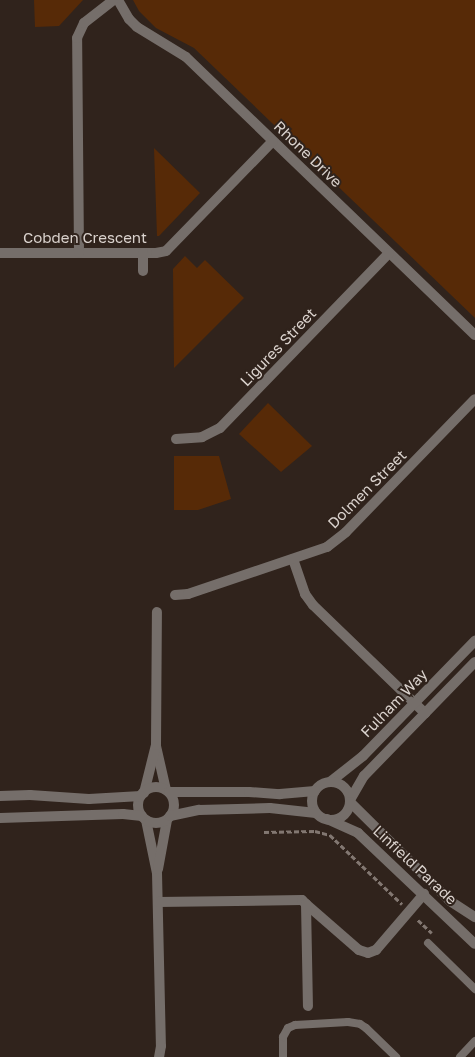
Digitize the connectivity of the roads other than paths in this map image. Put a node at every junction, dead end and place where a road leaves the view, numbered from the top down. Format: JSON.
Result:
{"nodes":[{"id":1,"x":113,"y":0,"type":"edge"},
{"id":2,"x":118,"y":0,"type":"edge"},
{"id":3,"x":274,"y":142,"type":"junction"},
{"id":4,"x":0,"y":253,"type":"edge"},
{"id":5,"x":79,"y":253,"type":"junction"},
{"id":6,"x":143,"y":253,"type":"junction"},
{"id":7,"x":389,"y":253,"type":"junction"},
{"id":8,"x":143,"y":271,"type":"dead end"},
{"id":9,"x":475,"y":335,"type":"edge"},
{"id":10,"x":475,"y":399,"type":"edge"},
{"id":11,"x":176,"y":439,"type":"dead end"},
{"id":12,"x":293,"y":559,"type":"junction"},
{"id":13,"x":174,"y":595,"type":"dead end"},
{"id":14,"x":157,"y":612,"type":"dead end"},
{"id":15,"x":475,"y":641,"type":"edge"},
{"id":16,"x":475,"y":662,"type":"edge"},
{"id":17,"x":415,"y":704,"type":"junction"},
{"id":18,"x":426,"y":713,"type":"junction"},
{"id":19,"x":156,"y":745,"type":"junction"},
{"id":20,"x":330,"y":782,"type":"junction"},
{"id":21,"x":168,"y":791,"type":"junction"},
{"id":22,"x":315,"y":791,"type":"junction"},
{"id":23,"x":142,"y":794,"type":"junction"},
{"id":24,"x":0,"y":796,"type":"edge"},
{"id":25,"x":350,"y":801,"type":"junction"},
{"id":26,"x":316,"y":813,"type":"junction"},
{"id":27,"x":0,"y":818,"type":"edge"},
{"id":28,"x":144,"y":818,"type":"junction"},
{"id":29,"x":169,"y":818,"type":"junction"},
{"id":30,"x":327,"y":819,"type":"junction"},
{"id":31,"x":157,"y":873,"type":"junction"},
{"id":32,"x":424,"y":894,"type":"junction"},
{"id":33,"x":158,"y":902,"type":"junction"},
{"id":34,"x":306,"y":904,"type":"junction"},
{"id":35,"x":475,"y":916,"type":"edge"},
{"id":36,"x":428,"y":943,"type":"dead end"},
{"id":37,"x":475,"y":944,"type":"edge"},
{"id":38,"x":475,"y":989,"type":"edge"},
{"id":39,"x":308,"y":1006,"type":"dead end"},
{"id":40,"x":475,"y":1041,"type":"edge"},
{"id":41,"x":159,"y":1057,"type":"edge"},
{"id":42,"x":284,"y":1057,"type":"edge"},
{"id":43,"x":396,"y":1057,"type":"edge"},
{"id":44,"x":460,"y":1057,"type":"edge"}],
"edges":[{"from":1,"to":5,"type":"street"},
{"from":2,"to":3,"type":"street","name":"Rhone Drive"},
{"from":3,"to":6,"type":"street","name":"Cobden Crescent"},
{"from":3,"to":7,"type":"street","name":"Rhone Drive"},
{"from":4,"to":5,"type":"street","name":"Cobden Crescent"},
{"from":5,"to":6,"type":"street","name":"Cobden Crescent"},
{"from":6,"to":8,"type":"street"},
{"from":7,"to":9,"type":"street","name":"Rhone Drive"},
{"from":7,"to":11,"type":"street","name":"Ligures Street"},
{"from":10,"to":12,"type":"street","name":"Dolmen Street"},
{"from":12,"to":13,"type":"street","name":"Dolmen Street"},
{"from":12,"to":17,"type":"street"},
{"from":14,"to":19,"type":"street"},
{"from":15,"to":17,"type":"street","name":"Fulham Way"},
{"from":16,"to":18,"type":"street","name":"Fulham Way"},
{"from":17,"to":18,"type":"street"},
{"from":17,"to":20,"type":"street","name":"Fulham Way"},
{"from":18,"to":25,"type":"street","name":"Fulham Way"},
{"from":19,"to":21,"type":"street"},
{"from":19,"to":23,"type":"street"},
{"from":20,"to":22,"type":"street"},
{"from":20,"to":25,"type":"street"},
{"from":21,"to":22,"type":"street"},
{"from":21,"to":23,"type":"street"},
{"from":21,"to":29,"type":"street"},
{"from":22,"to":26,"type":"street"},
{"from":23,"to":24,"type":"street"},
{"from":23,"to":28,"type":"street"},
{"from":25,"to":30,"type":"street"},
{"from":25,"to":35,"type":"street","name":"Linfield Parade"},
{"from":26,"to":29,"type":"street"},
{"from":26,"to":30,"type":"street"},
{"from":27,"to":28,"type":"street"},
{"from":28,"to":29,"type":"street"},
{"from":28,"to":31,"type":"street"},
{"from":29,"to":31,"type":"street"},
{"from":30,"to":32,"type":"street","name":"Linfield Parade"},
{"from":31,"to":33,"type":"street"},
{"from":32,"to":34,"type":"street"},
{"from":32,"to":37,"type":"street","name":"Linfield Parade"},
{"from":33,"to":34,"type":"street"},
{"from":33,"to":41,"type":"street"},
{"from":34,"to":39,"type":"street"},
{"from":36,"to":38,"type":"lane"},
{"from":40,"to":44,"type":"lane"},
{"from":42,"to":43,"type":"lane"}]}
